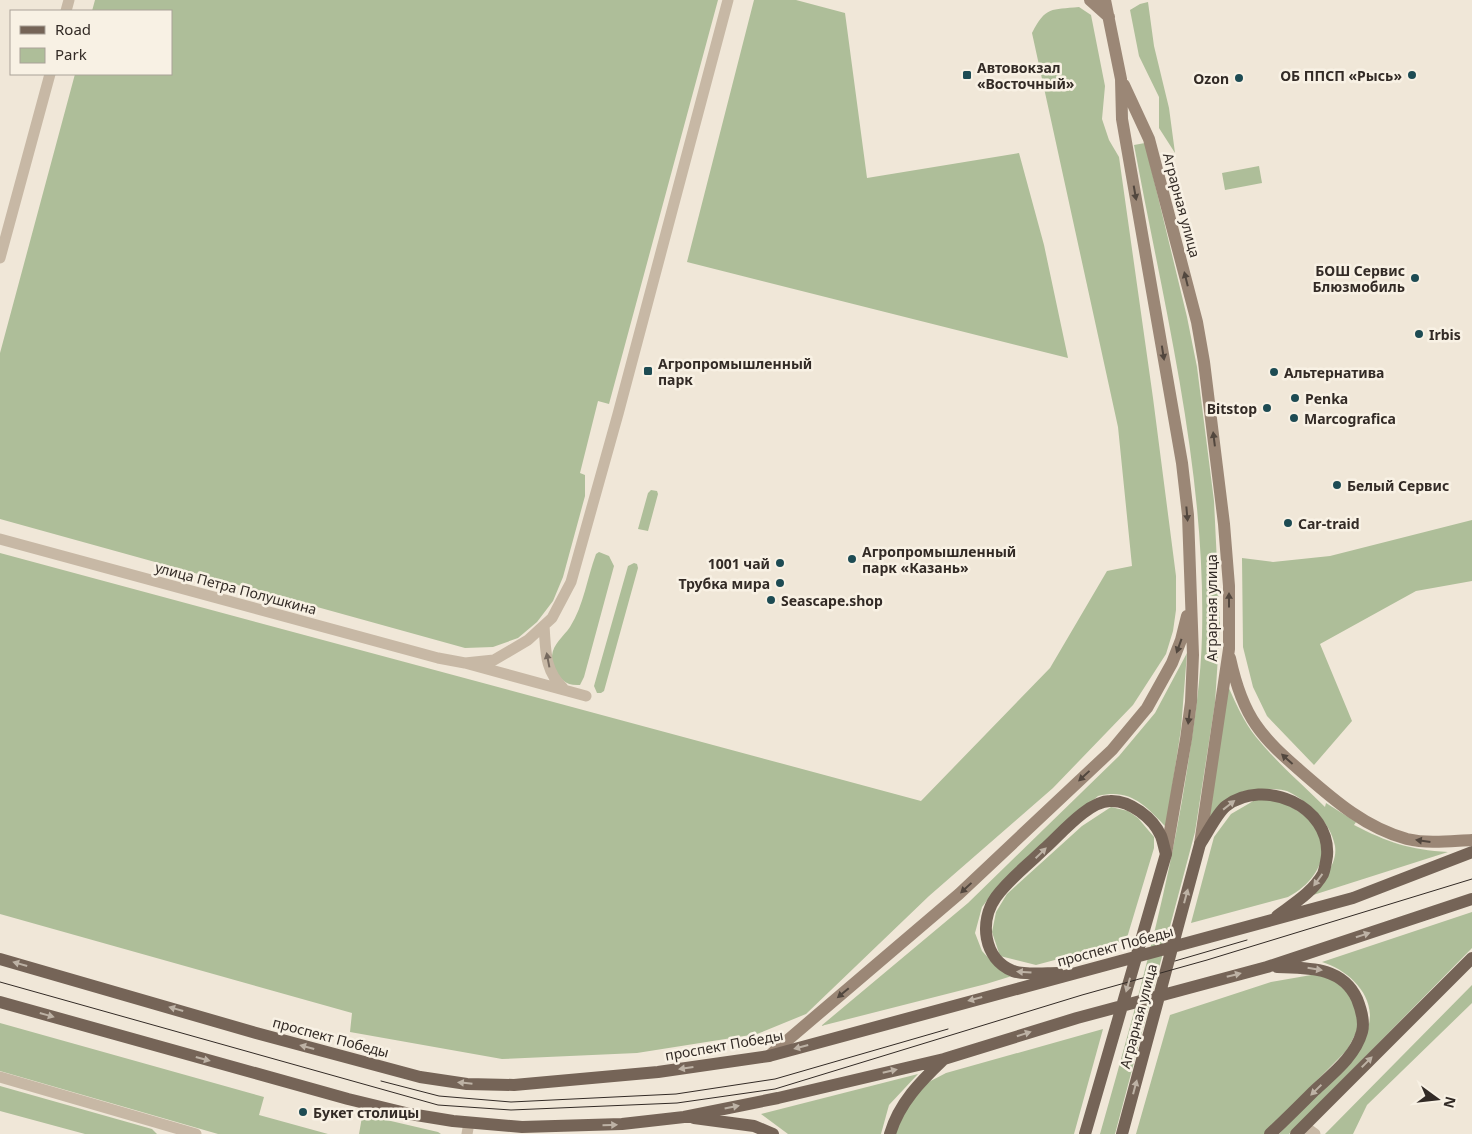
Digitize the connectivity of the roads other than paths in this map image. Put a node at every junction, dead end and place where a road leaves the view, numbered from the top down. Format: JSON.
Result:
{"nodes":[{"id":1,"x":728,"y":0,"type":"edge"},
{"id":2,"x":1090,"y":0,"type":"edge"},
{"id":3,"x":1106,"y":0,"type":"edge"},
{"id":4,"x":1109,"y":17,"type":"junction"},
{"id":5,"x":50,"y":75,"type":"edge"},
{"id":6,"x":1121,"y":79,"type":"junction"},
{"id":7,"x":1149,"y":139,"type":"junction"},
{"id":8,"x":1126,"y":145,"type":"junction"},
{"id":9,"x":0,"y":258,"type":"edge"},
{"id":10,"x":0,"y":539,"type":"edge"},
{"id":11,"x":1192,"y":599,"type":"junction"},
{"id":12,"x":544,"y":626,"type":"junction"},
{"id":13,"x":1229,"y":649,"type":"junction"},
{"id":14,"x":465,"y":663,"type":"junction"},
{"id":15,"x":565,"y":690,"type":"junction"},
{"id":16,"x":586,"y":696,"type":"dead end"},
{"id":17,"x":1472,"y":840,"type":"edge"},
{"id":18,"x":1200,"y":844,"type":"junction"},
{"id":19,"x":1472,"y":852,"type":"edge"},
{"id":20,"x":1166,"y":854,"type":"junction"},
{"id":21,"x":1472,"y":899,"type":"edge"},
{"id":22,"x":1269,"y":922,"type":"junction"},
{"id":23,"x":1472,"y":958,"type":"edge"},
{"id":24,"x":0,"y":959,"type":"edge"},
{"id":25,"x":1267,"y":967,"type":"junction"},
{"id":26,"x":1073,"y":973,"type":"junction"},
{"id":27,"x":0,"y":1002,"type":"edge"},
{"id":28,"x":769,"y":1056,"type":"junction"},
{"id":29,"x":944,"y":1059,"type":"junction"},
{"id":30,"x":0,"y":1077,"type":"edge"},
{"id":31,"x":684,"y":1117,"type":"junction"},
{"id":32,"x":468,"y":1128,"type":"edge"},
{"id":33,"x":1300,"y":1130,"type":"edge"},
{"id":34,"x":196,"y":1134,"type":"edge"},
{"id":35,"x":773,"y":1134,"type":"edge"},
{"id":36,"x":890,"y":1134,"type":"edge"},
{"id":37,"x":1085,"y":1134,"type":"edge"},
{"id":38,"x":1122,"y":1134,"type":"edge"},
{"id":39,"x":1270,"y":1134,"type":"edge"},
{"id":40,"x":1315,"y":1134,"type":"edge"}],
"edges":[{"from":1,"to":12,"type":"street"},
{"from":2,"to":4,"type":"street"},
{"from":3,"to":4,"type":"street","name":"Аграрная улица"},
{"from":4,"to":6,"type":"street","name":"Аграрная улица"},
{"from":5,"to":9,"type":"street"},
{"from":6,"to":7,"type":"street","name":"Аграрная улица"},
{"from":6,"to":8,"type":"street","name":"Аграрная улица"},
{"from":7,"to":8,"type":"street","name":"Аграрная улица"},
{"from":13,"to":7,"type":"street","name":"Аграрная улица","one_way":true},
{"from":8,"to":11,"type":"street","name":"Аграрная улица","one_way":true},
{"from":10,"to":14,"type":"street","name":"улица Петра Полушкина"},
{"from":11,"to":20,"type":"street","name":"Аграрная улица","one_way":true},
{"from":11,"to":28,"type":"street","one_way":true},
{"from":12,"to":14,"type":"street"},
{"from":15,"to":12,"type":"street","one_way":true},
{"from":17,"to":13,"type":"street","one_way":true},
{"from":13,"to":18,"type":"street","name":"Аграрная улица"},
{"from":14,"to":15,"type":"street"},
{"from":15,"to":16,"type":"street"},
{"from":18,"to":22,"type":"main road","one_way":true},
{"from":38,"to":18,"type":"main road","name":"Аграрная улица","one_way":true},
{"from":19,"to":22,"type":"main road","name":"проспект Победы"},
{"from":26,"to":20,"type":"main road","one_way":true},
{"from":20,"to":37,"type":"main road","name":"Аграрная улица","one_way":true},
{"from":25,"to":21,"type":"main road","one_way":true},
{"from":22,"to":26,"type":"main road","name":"проспект Победы"},
{"from":33,"to":23,"type":"main road","one_way":true},
{"from":28,"to":24,"type":"main road","name":"проспект Победы","one_way":true},
{"from":29,"to":25,"type":"main road","one_way":true},
{"from":25,"to":39,"type":"main road","one_way":true},
{"from":26,"to":28,"type":"main road","name":"проспект Победы","one_way":true},
{"from":27,"to":32,"type":"main road","one_way":true},
{"from":31,"to":29,"type":"main road","one_way":true},
{"from":29,"to":36,"type":"main road"},
{"from":30,"to":34,"type":"street"},
{"from":32,"to":31,"type":"main road","one_way":true},
{"from":31,"to":35,"type":"main road"},
{"from":33,"to":40,"type":"street"}]}
